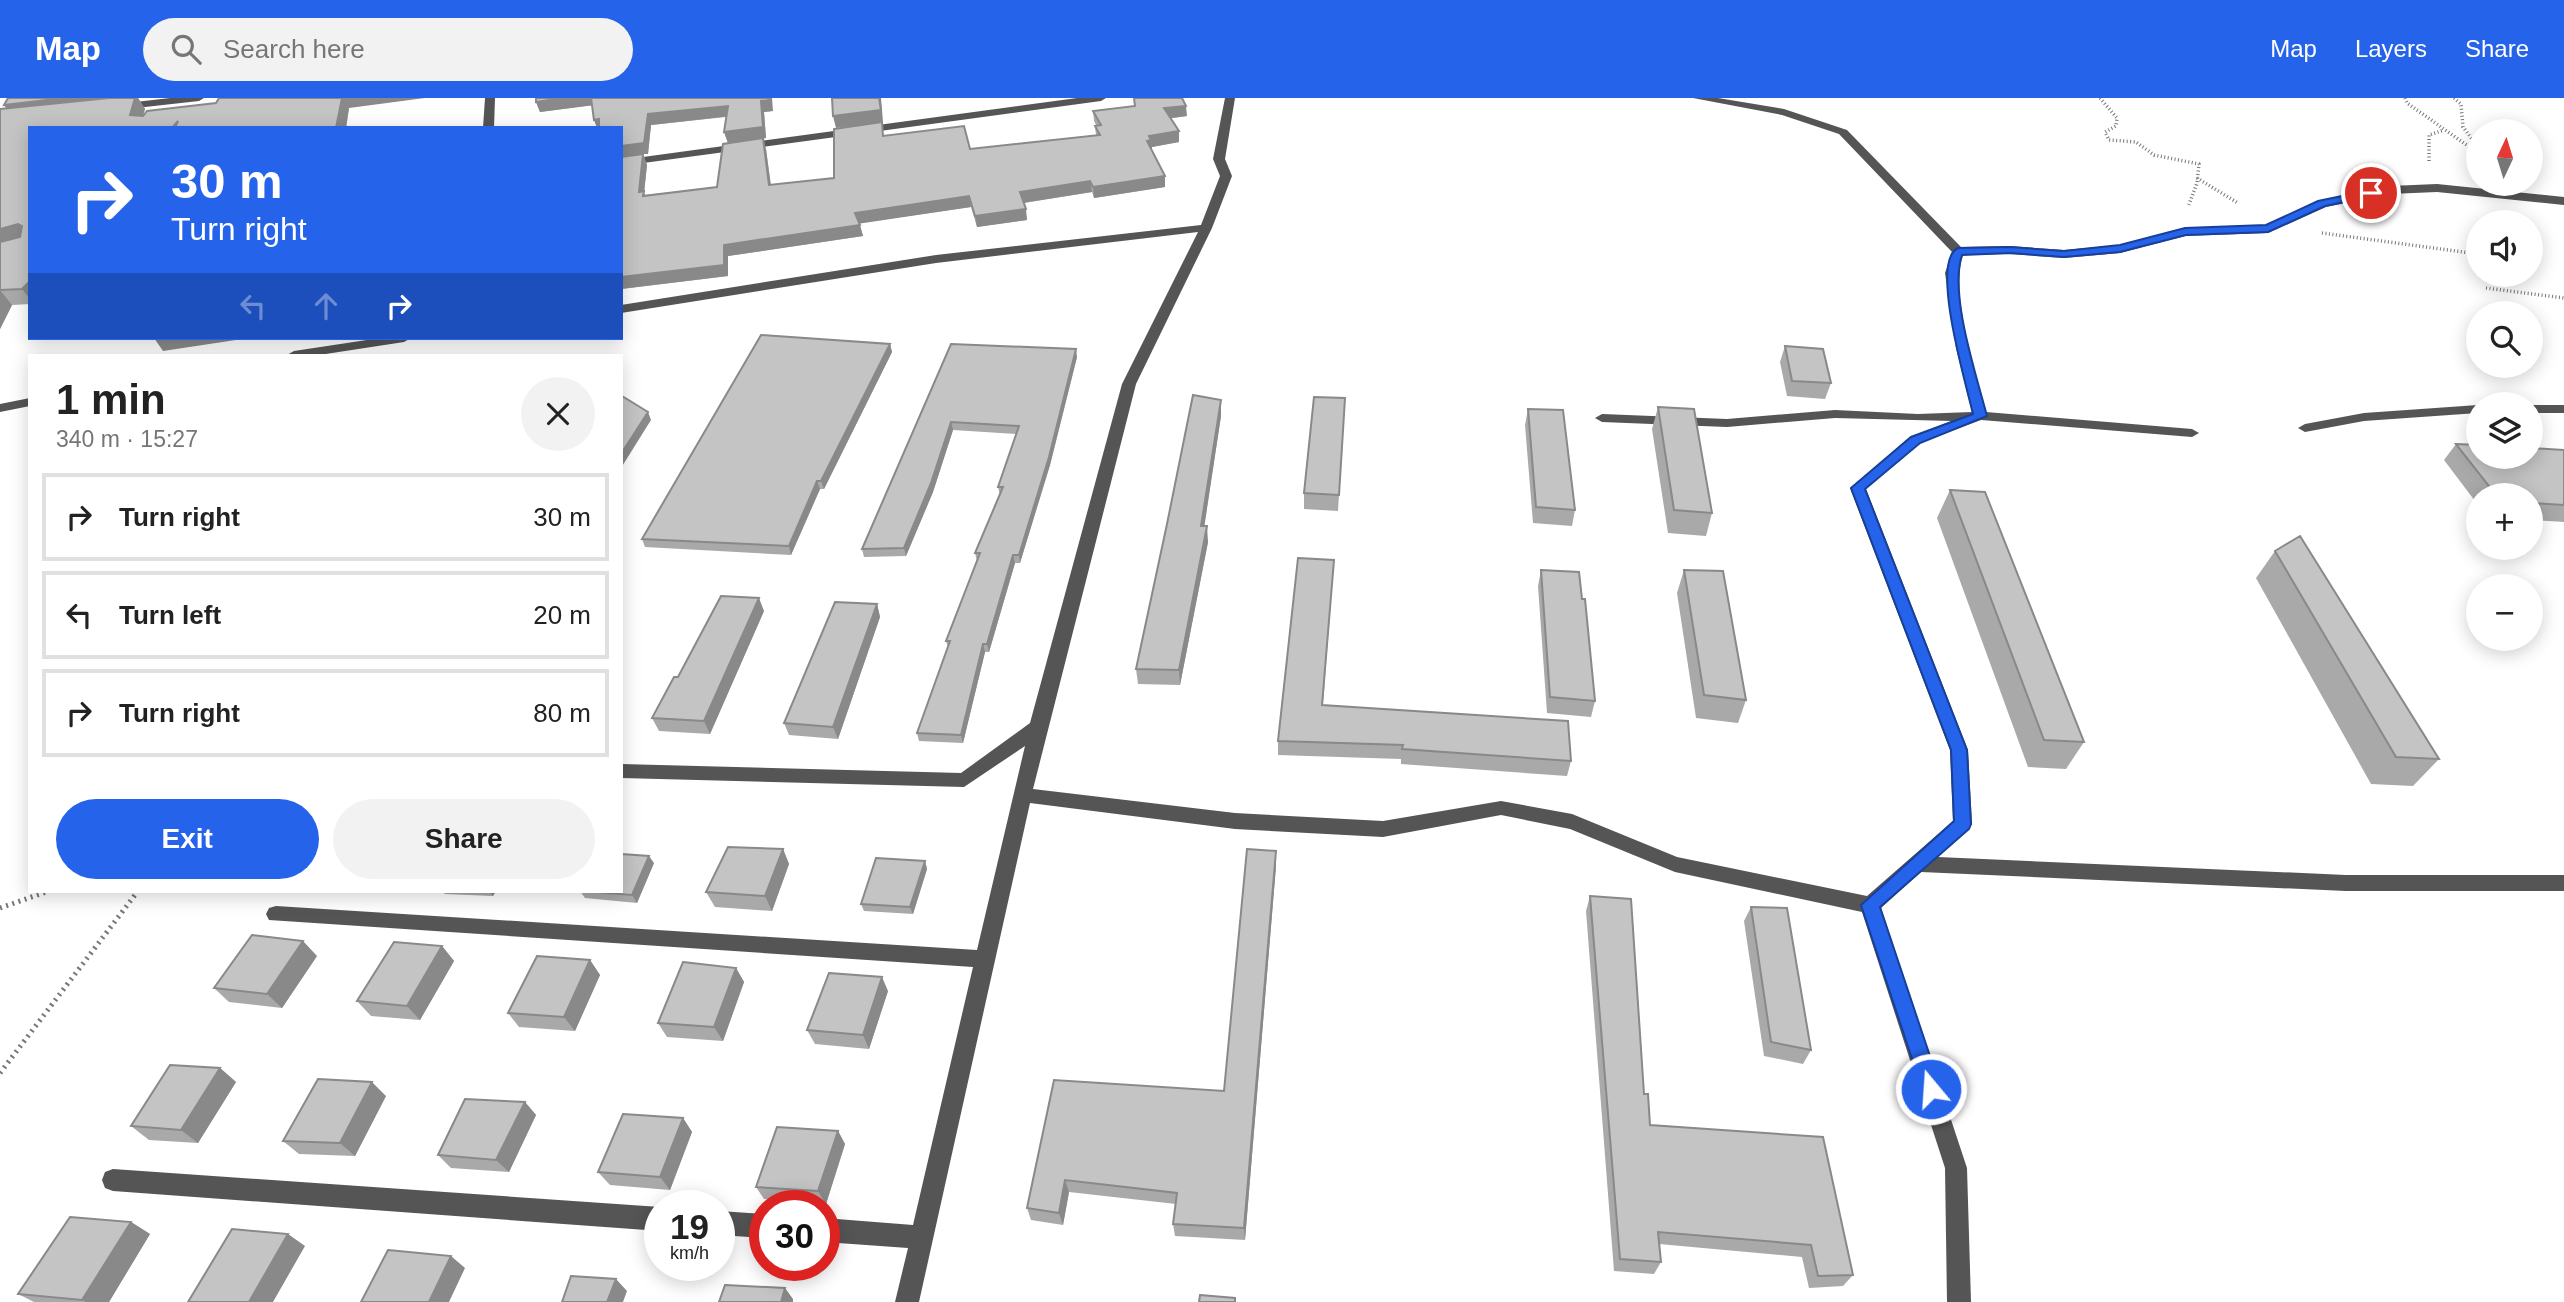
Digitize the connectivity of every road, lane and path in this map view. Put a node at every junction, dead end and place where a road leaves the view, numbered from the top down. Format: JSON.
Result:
{"nodes":[{"id":1,"x":199,"y":98,"type":"edge"},
{"id":2,"x":490,"y":98,"type":"edge"},
{"id":3,"x":1101,"y":98,"type":"edge"},
{"id":4,"x":1230,"y":98,"type":"edge"},
{"id":5,"x":1698,"y":98,"type":"edge"},
{"id":6,"x":2100,"y":98,"type":"edge"},
{"id":7,"x":2405,"y":98,"type":"edge"},
{"id":8,"x":2454,"y":98,"type":"edge"},
{"id":9,"x":158,"y":100,"type":"edge"},
{"id":10,"x":104,"y":108,"type":"edge"},
{"id":11,"x":151,"y":115,"type":"edge"},
{"id":12,"x":488,"y":126,"type":"edge"},
{"id":13,"x":2445,"y":130,"type":"junction"},
{"id":14,"x":2466,"y":131,"type":"edge"},
{"id":15,"x":2466,"y":145,"type":"edge"},
{"id":16,"x":2429,"y":161,"type":"dead end"},
{"id":17,"x":623,"y":163,"type":"edge"},
{"id":18,"x":2564,"y":201,"type":"edge"},
{"id":19,"x":1206,"y":229,"type":"junction"},
{"id":20,"x":2185,"y":232,"type":"junction"},
{"id":21,"x":1958,"y":251,"type":"junction"},
{"id":22,"x":2486,"y":288,"type":"dead end"},
{"id":23,"x":2564,"y":298,"type":"edge"},
{"id":24,"x":623,"y":309,"type":"edge"},
{"id":25,"x":391,"y":340,"type":"edge"},
{"id":26,"x":300,"y":354,"type":"edge"},
{"id":27,"x":28,"y":402,"type":"edge"},
{"id":28,"x":0,"y":408,"type":"edge"},
{"id":29,"x":2543,"y":409,"type":"edge"},
{"id":30,"x":2564,"y":409,"type":"edge"},
{"id":31,"x":2466,"y":410,"type":"edge"},
{"id":32,"x":1980,"y":416,"type":"junction"},
{"id":33,"x":1602,"y":418,"type":"dead end"},
{"id":34,"x":2305,"y":428,"type":"dead end"},
{"id":35,"x":2192,"y":433,"type":"dead end"},
{"id":36,"x":1038,"y":727,"type":"junction"},
{"id":37,"x":623,"y":771,"type":"edge"},
{"id":38,"x":1023,"y":795,"type":"junction"},
{"id":39,"x":1920,"y":864,"type":"junction"},
{"id":40,"x":2564,"y":883,"type":"edge"},
{"id":41,"x":42,"y":893,"type":"edge"},
{"id":42,"x":136,"y":893,"type":"edge"},
{"id":43,"x":1870,"y":905,"type":"junction"},
{"id":44,"x":0,"y":908,"type":"edge"},
{"id":45,"x":276,"y":914,"type":"dead end"},
{"id":46,"x":985,"y":959,"type":"junction"},
{"id":47,"x":0,"y":1073,"type":"edge"},
{"id":48,"x":113,"y":1180,"type":"dead end"},
{"id":49,"x":644,"y":1218,"type":"edge"},
{"id":50,"x":840,"y":1231,"type":"edge"},
{"id":51,"x":922,"y":1237,"type":"junction"},
{"id":52,"x":907,"y":1302,"type":"edge"},
{"id":53,"x":1959,"y":1302,"type":"edge"}],
"edges":[{"from":1,"to":9,"type":"street"},
{"from":2,"to":12,"type":"street"},
{"from":3,"to":17,"type":"street"},
{"from":4,"to":19,"type":"street"},
{"from":5,"to":21,"type":"street"},
{"from":6,"to":20,"type":"path"},
{"from":7,"to":13,"type":"path"},
{"from":8,"to":14,"type":"path"},
{"from":9,"to":10,"type":"street"},
{"from":9,"to":11,"type":"street"},
{"from":13,"to":15,"type":"path"},
{"from":13,"to":16,"type":"path"},
{"from":18,"to":20,"type":"street"},
{"from":19,"to":24,"type":"street"},
{"from":19,"to":36,"type":"street"},
{"from":20,"to":21,"type":"street"},
{"from":21,"to":32,"type":"street"},
{"from":22,"to":23,"type":"path"},
{"from":25,"to":26,"type":"street"},
{"from":27,"to":28,"type":"street"},
{"from":29,"to":30,"type":"street"},
{"from":31,"to":34,"type":"street"},
{"from":32,"to":33,"type":"street"},
{"from":32,"to":35,"type":"street"},
{"from":32,"to":39,"type":"street"},
{"from":36,"to":37,"type":"street"},
{"from":36,"to":38,"type":"street"},
{"from":38,"to":43,"type":"street"},
{"from":38,"to":46,"type":"street"},
{"from":39,"to":40,"type":"street"},
{"from":39,"to":43,"type":"street"},
{"from":41,"to":44,"type":"path"},
{"from":42,"to":47,"type":"path"},
{"from":43,"to":53,"type":"street"},
{"from":45,"to":46,"type":"street"},
{"from":46,"to":51,"type":"street"},
{"from":48,"to":49,"type":"street"},
{"from":50,"to":51,"type":"street"},
{"from":51,"to":52,"type":"street"}]}
